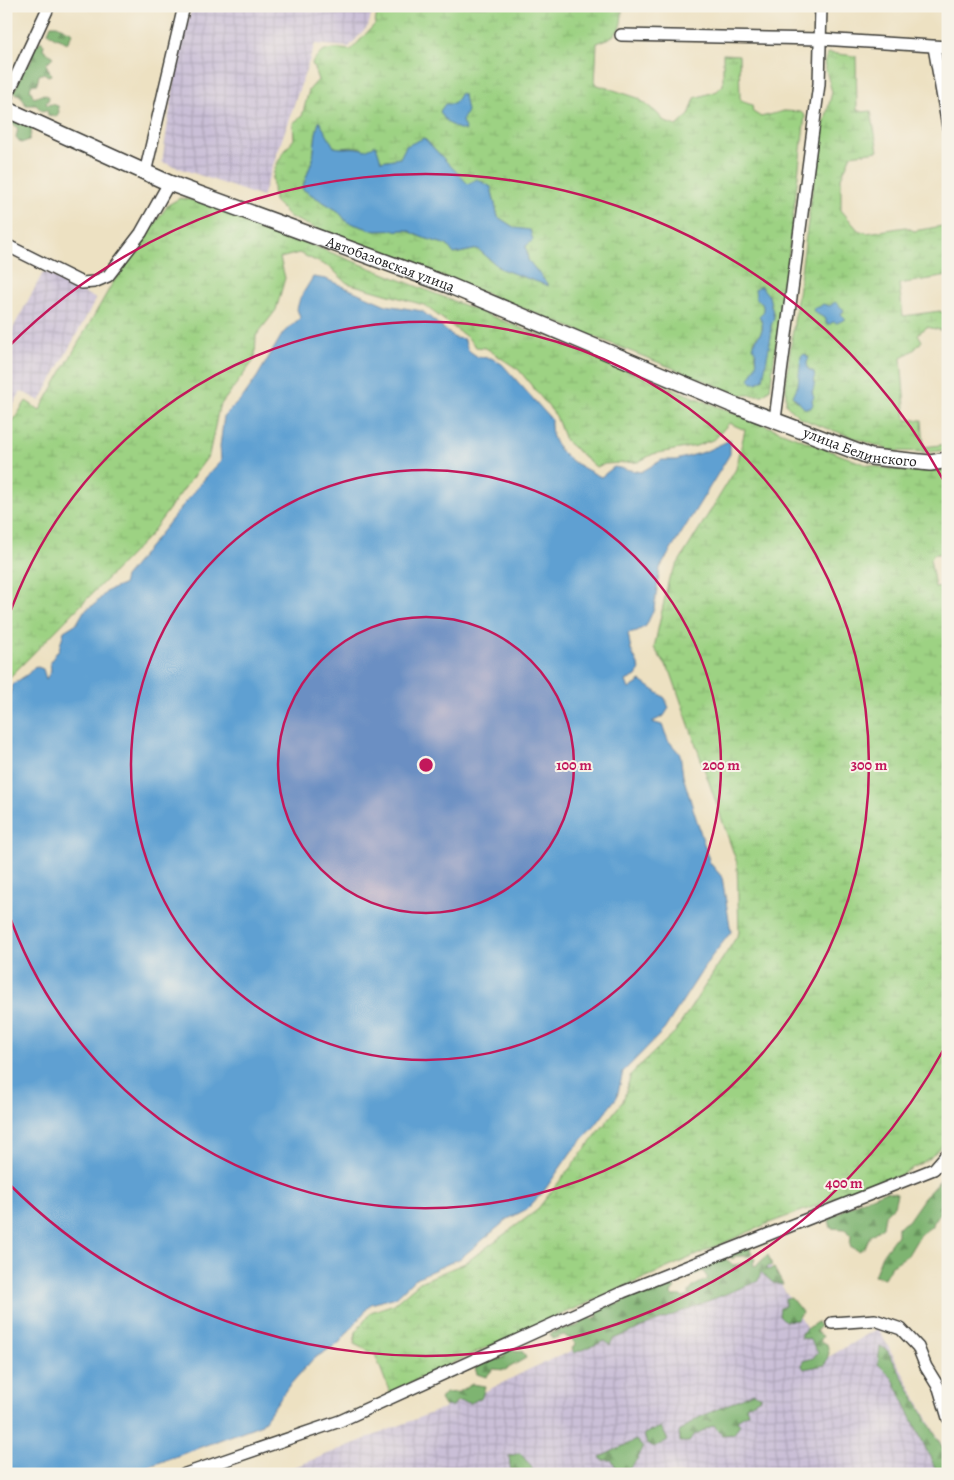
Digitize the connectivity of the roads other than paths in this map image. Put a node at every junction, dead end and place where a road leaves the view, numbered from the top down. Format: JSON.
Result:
{"nodes":[{"id":1,"x":49,"y":6,"type":"edge"},
{"id":2,"x":184,"y":6,"type":"edge"},
{"id":3,"x":821,"y":6,"type":"edge"},
{"id":4,"x":621,"y":35,"type":"dead end"},
{"id":5,"x":821,"y":39,"type":"junction"},
{"id":6,"x":934,"y":47,"type":"junction"},
{"id":7,"x":948,"y":48,"type":"edge"},
{"id":8,"x":6,"y":98,"type":"edge"},
{"id":9,"x":6,"y":109,"type":"edge"},
{"id":10,"x":948,"y":127,"type":"edge"},
{"id":11,"x":145,"y":173,"type":"junction"},
{"id":12,"x":169,"y":183,"type":"junction"},
{"id":13,"x":6,"y":244,"type":"edge"},
{"id":14,"x":775,"y":419,"type":"junction"},
{"id":15,"x":948,"y":460,"type":"edge"},
{"id":16,"x":948,"y":1153,"type":"edge"},
{"id":17,"x":832,"y":1323,"type":"dead end"},
{"id":18,"x":948,"y":1418,"type":"edge"},
{"id":19,"x":185,"y":1474,"type":"edge"}],
"edges":[{"from":1,"to":8,"type":"street"},
{"from":2,"to":11,"type":"street"},
{"from":3,"to":5,"type":"street"},
{"from":4,"to":5,"type":"street"},
{"from":5,"to":6,"type":"street"},
{"from":5,"to":14,"type":"street"},
{"from":6,"to":7,"type":"street"},
{"from":6,"to":10,"type":"street"},
{"from":9,"to":11,"type":"street","name":"Автобазовская улица"},
{"from":11,"to":12,"type":"street","name":"Автобазовская улица"},
{"from":12,"to":13,"type":"street"},
{"from":12,"to":14,"type":"street","name":"Автобазовская улица"},
{"from":14,"to":15,"type":"street","name":"улица Белинского"},
{"from":16,"to":19,"type":"street"},
{"from":17,"to":18,"type":"street"}]}
